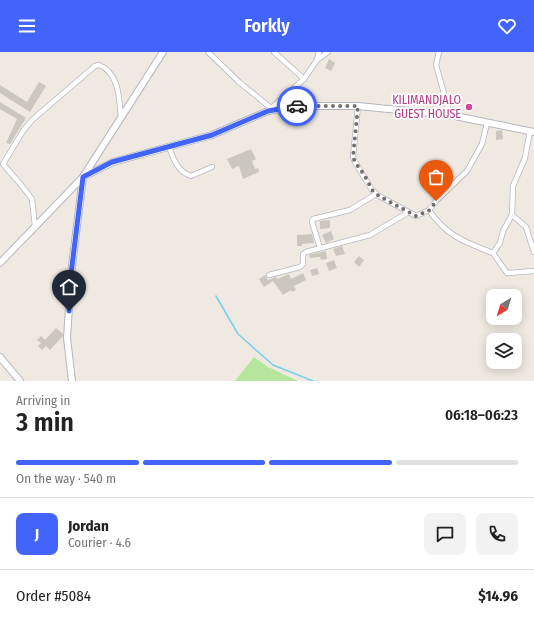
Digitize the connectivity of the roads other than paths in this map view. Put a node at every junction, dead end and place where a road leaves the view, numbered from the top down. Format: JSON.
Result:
{"nodes":[{"id":1,"x":163,"y":52,"type":"edge"},
{"id":2,"x":208,"y":52,"type":"edge"},
{"id":3,"x":274,"y":52,"type":"edge"},
{"id":4,"x":320,"y":52,"type":"edge"},
{"id":5,"x":328,"y":52,"type":"edge"},
{"id":6,"x":439,"y":52,"type":"edge"},
{"id":7,"x":317,"y":60,"type":"junction"},
{"id":8,"x":304,"y":79,"type":"junction"},
{"id":9,"x":358,"y":106,"type":"junction"},
{"id":10,"x":270,"y":110,"type":"junction"},
{"id":11,"x":450,"y":115,"type":"junction"},
{"id":12,"x":121,"y":118,"type":"junction"},
{"id":13,"x":487,"y":123,"type":"junction"},
{"id":14,"x":532,"y":131,"type":"edge"},
{"id":15,"x":169,"y":147,"type":"junction"},
{"id":16,"x":212,"y":167,"type":"dead end"},
{"id":17,"x":83,"y":177,"type":"junction"},
{"id":18,"x":376,"y":194,"type":"junction"},
{"id":19,"x":430,"y":210,"type":"junction"},
{"id":20,"x":407,"y":213,"type":"junction"},
{"id":21,"x":512,"y":214,"type":"junction"},
{"id":22,"x":35,"y":226,"type":"junction"},
{"id":23,"x":320,"y":248,"type":"junction"},
{"id":24,"x":534,"y":252,"type":"edge"},
{"id":25,"x":493,"y":253,"type":"junction"},
{"id":26,"x":0,"y":263,"type":"edge"},
{"id":27,"x":534,"y":271,"type":"edge"},
{"id":28,"x":269,"y":275,"type":"dead end"},
{"id":29,"x":0,"y":357,"type":"edge"},
{"id":30,"x":20,"y":381,"type":"edge"},
{"id":31,"x":72,"y":381,"type":"edge"}],
"edges":[{"from":1,"to":12,"type":"street"},
{"from":2,"to":10,"type":"street"},
{"from":3,"to":8,"type":"street"},
{"from":4,"to":7,"type":"street"},
{"from":5,"to":7,"type":"street"},
{"from":6,"to":11,"type":"street"},
{"from":7,"to":8,"type":"street"},
{"from":8,"to":10,"type":"street"},
{"from":9,"to":10,"type":"street"},
{"from":9,"to":11,"type":"street"},
{"from":9,"to":18,"type":"street"},
{"from":10,"to":15,"type":"street"},
{"from":11,"to":13,"type":"street"},
{"from":12,"to":17,"type":"street"},
{"from":12,"to":22,"type":"street"},
{"from":13,"to":14,"type":"street"},
{"from":13,"to":19,"type":"street"},
{"from":14,"to":21,"type":"street"},
{"from":15,"to":16,"type":"street"},
{"from":15,"to":17,"type":"street"},
{"from":17,"to":22,"type":"street"},
{"from":17,"to":31,"type":"street"},
{"from":18,"to":20,"type":"street"},
{"from":18,"to":23,"type":"street"},
{"from":19,"to":20,"type":"street"},
{"from":19,"to":25,"type":"street"},
{"from":20,"to":23,"type":"street"},
{"from":21,"to":24,"type":"street"},
{"from":21,"to":25,"type":"street"},
{"from":22,"to":26,"type":"street"},
{"from":23,"to":28,"type":"street"},
{"from":25,"to":27,"type":"street"},
{"from":29,"to":30,"type":"street"}]}
